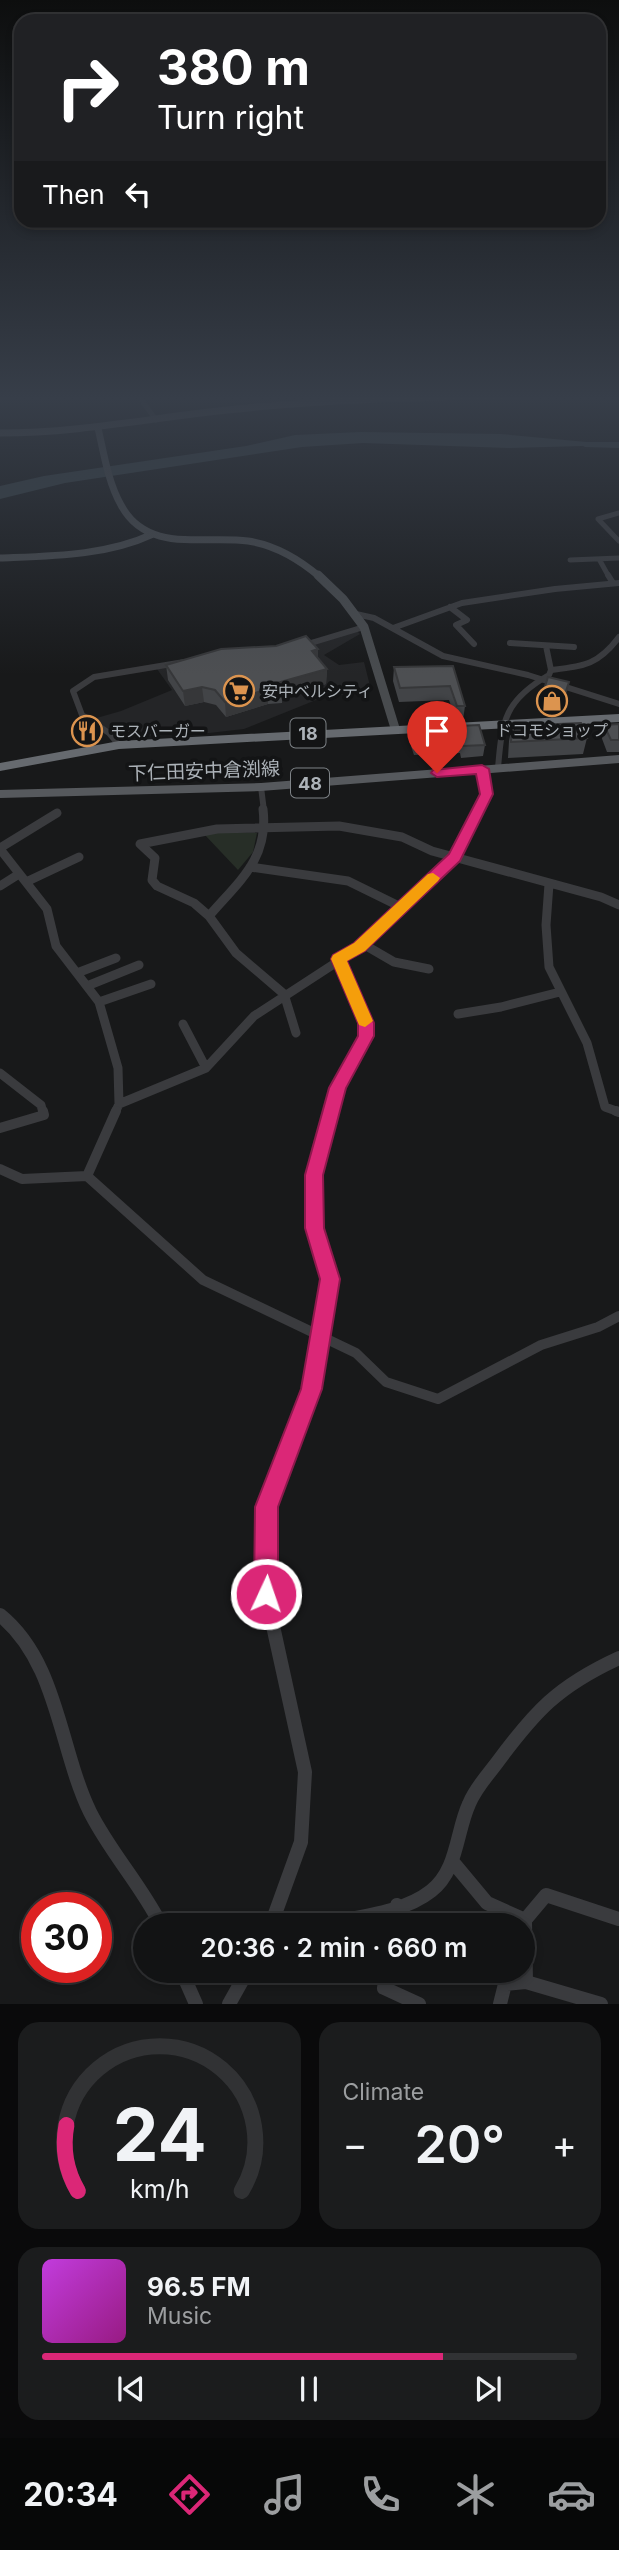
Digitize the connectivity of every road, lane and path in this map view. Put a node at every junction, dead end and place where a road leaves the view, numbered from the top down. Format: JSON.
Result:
{"nodes":[{"id":1,"x":115,"y":489,"type":"edge"},
{"id":2,"x":619,"y":513,"type":"edge"},
{"id":3,"x":153,"y":534,"type":"junction"},
{"id":4,"x":619,"y":541,"type":"edge"},
{"id":5,"x":0,"y":558,"type":"edge"},
{"id":6,"x":619,"y":558,"type":"edge"},
{"id":7,"x":599,"y":559,"type":"junction"},
{"id":8,"x":570,"y":560,"type":"dead end"},
{"id":9,"x":616,"y":583,"type":"edge"},
{"id":10,"x":450,"y":607,"type":"junction"},
{"id":11,"x":356,"y":614,"type":"junction"},
{"id":12,"x":364,"y":627,"type":"junction"},
{"id":13,"x":393,"y":628,"type":"junction"},
{"id":14,"x":619,"y":637,"type":"edge"},
{"id":15,"x":510,"y":643,"type":"dead end"},
{"id":16,"x":474,"y":644,"type":"dead end"},
{"id":17,"x":546,"y":646,"type":"junction"},
{"id":18,"x":574,"y":647,"type":"dead end"},
{"id":19,"x":292,"y":648,"type":"edge"},
{"id":20,"x":197,"y":662,"type":"edge"},
{"id":21,"x":551,"y":670,"type":"junction"},
{"id":22,"x":541,"y":679,"type":"junction"},
{"id":23,"x":619,"y":704,"type":"edge"},
{"id":24,"x":619,"y":718,"type":"edge"},
{"id":25,"x":502,"y":722,"type":"junction"},
{"id":26,"x":395,"y":728,"type":"junction"},
{"id":27,"x":119,"y":745,"type":"junction"},
{"id":28,"x":619,"y":759,"type":"edge"},
{"id":29,"x":0,"y":767,"type":"edge"},
{"id":30,"x":498,"y":768,"type":"junction"},
{"id":31,"x":482,"y":769,"type":"junction"},
{"id":32,"x":261,"y":788,"type":"junction"},
{"id":33,"x":0,"y":794,"type":"edge"},
{"id":34,"x":57,"y":813,"type":"dead end"},
{"id":35,"x":265,"y":830,"type":"junction"},
{"id":36,"x":0,"y":848,"type":"edge"},
{"id":37,"x":79,"y":857,"type":"dead end"},
{"id":38,"x":455,"y":857,"type":"junction"},
{"id":39,"x":250,"y":867,"type":"junction"},
{"id":40,"x":19,"y":874,"type":"junction"},
{"id":41,"x":26,"y":883,"type":"junction"},
{"id":42,"x":549,"y":884,"type":"junction"},
{"id":43,"x":0,"y":886,"type":"edge"},
{"id":44,"x":619,"y":905,"type":"edge"},
{"id":45,"x":401,"y":907,"type":"junction"},
{"id":46,"x":209,"y":916,"type":"junction"},
{"id":47,"x":363,"y":944,"type":"junction"},
{"id":48,"x":116,"y":958,"type":"dead end"},
{"id":49,"x":339,"y":959,"type":"junction"},
{"id":50,"x":139,"y":965,"type":"dead end"},
{"id":51,"x":429,"y":969,"type":"dead end"},
{"id":52,"x":77,"y":973,"type":"junction"},
{"id":53,"x":151,"y":984,"type":"dead end"},
{"id":54,"x":87,"y":986,"type":"junction"},
{"id":55,"x":560,"y":992,"type":"junction"},
{"id":56,"x":284,"y":994,"type":"junction"},
{"id":57,"x":99,"y":1002,"type":"junction"},
{"id":58,"x":458,"y":1014,"type":"dead end"},
{"id":59,"x":183,"y":1024,"type":"dead end"},
{"id":60,"x":296,"y":1033,"type":"dead end"},
{"id":61,"x":206,"y":1068,"type":"junction"},
{"id":62,"x":0,"y":1073,"type":"edge"},
{"id":63,"x":119,"y":1104,"type":"junction"},
{"id":64,"x":619,"y":1112,"type":"edge"},
{"id":65,"x":0,"y":1128,"type":"edge"},
{"id":66,"x":0,"y":1169,"type":"edge"},
{"id":67,"x":86,"y":1176,"type":"junction"},
{"id":68,"x":619,"y":1317,"type":"edge"},
{"id":69,"x":320,"y":1337,"type":"junction"},
{"id":70,"x":0,"y":1615,"type":"edge"},
{"id":71,"x":619,"y":1658,"type":"edge"},
{"id":72,"x":452,"y":1861,"type":"junction"},
{"id":73,"x":397,"y":1905,"type":"junction"},
{"id":74,"x":154,"y":1913,"type":"edge"},
{"id":75,"x":275,"y":1913,"type":"edge"},
{"id":76,"x":366,"y":1913,"type":"edge"},
{"id":77,"x":396,"y":1913,"type":"edge"},
{"id":78,"x":509,"y":1913,"type":"edge"},
{"id":79,"x":530,"y":1913,"type":"edge"},
{"id":80,"x":619,"y":1919,"type":"edge"},
{"id":81,"x":187,"y":1983,"type":"edge"},
{"id":82,"x":241,"y":1983,"type":"edge"},
{"id":83,"x":385,"y":1983,"type":"edge"},
{"id":84,"x":516,"y":1983,"type":"edge"},
{"id":85,"x":529,"y":1983,"type":"edge"},
{"id":86,"x":196,"y":2004,"type":"edge"},
{"id":87,"x":229,"y":2004,"type":"edge"},
{"id":88,"x":419,"y":2004,"type":"edge"},
{"id":89,"x":500,"y":2004,"type":"edge"},
{"id":90,"x":601,"y":2004,"type":"edge"}],
"edges":[{"from":1,"to":3,"type":"street"},
{"from":2,"to":4,"type":"street"},
{"from":3,"to":5,"type":"street"},
{"from":3,"to":11,"type":"street"},
{"from":6,"to":7,"type":"street"},
{"from":7,"to":8,"type":"street"},
{"from":7,"to":9,"type":"street"},
{"from":9,"to":10,"type":"street"},
{"from":10,"to":13,"type":"street"},
{"from":10,"to":16,"type":"street"},
{"from":11,"to":12,"type":"street"},
{"from":11,"to":13,"type":"street"},
{"from":12,"to":19,"type":"street"},
{"from":12,"to":26,"type":"street"},
{"from":13,"to":22,"type":"street"},
{"from":14,"to":21,"type":"street"},
{"from":15,"to":17,"type":"street"},
{"from":17,"to":18,"type":"street"},
{"from":17,"to":21,"type":"street"},
{"from":20,"to":27,"type":"street"},
{"from":21,"to":22,"type":"street"},
{"from":22,"to":23,"type":"street"},
{"from":22,"to":25,"type":"street"},
{"from":24,"to":25,"type":"highway","number":"18"},
{"from":25,"to":26,"type":"highway","number":"18"},
{"from":25,"to":30,"type":"street"},
{"from":26,"to":27,"type":"highway","number":"18"},
{"from":27,"to":29,"type":"highway","number":"18"},
{"from":28,"to":30,"type":"main road","name":"下仁田安中倉渕線","number":"48"},
{"from":30,"to":31,"type":"main road","name":"下仁田安中倉渕線","number":"48"},
{"from":31,"to":32,"type":"main road","name":"下仁田安中倉渕線","number":"48"},
{"from":31,"to":38,"type":"street"},
{"from":32,"to":33,"type":"main road","name":"下仁田安中倉渕線","number":"48"},
{"from":32,"to":35,"type":"street"},
{"from":34,"to":36,"type":"street"},
{"from":35,"to":38,"type":"street"},
{"from":35,"to":39,"type":"street"},
{"from":35,"to":46,"type":"street"},
{"from":36,"to":40,"type":"street"},
{"from":37,"to":41,"type":"street"},
{"from":38,"to":42,"type":"street"},
{"from":38,"to":45,"type":"street"},
{"from":39,"to":45,"type":"street"},
{"from":39,"to":46,"type":"street"},
{"from":40,"to":41,"type":"street"},
{"from":40,"to":43,"type":"street"},
{"from":41,"to":52,"type":"street"},
{"from":42,"to":44,"type":"street"},
{"from":42,"to":55,"type":"street"},
{"from":45,"to":47,"type":"street"},
{"from":46,"to":56,"type":"street"},
{"from":47,"to":49,"type":"street"},
{"from":47,"to":51,"type":"street"},
{"from":48,"to":52,"type":"street"},
{"from":49,"to":56,"type":"street"},
{"from":49,"to":69,"type":"street"},
{"from":50,"to":54,"type":"street"},
{"from":52,"to":54,"type":"street"},
{"from":53,"to":57,"type":"street"},
{"from":54,"to":57,"type":"street"},
{"from":55,"to":58,"type":"street"},
{"from":55,"to":64,"type":"street"},
{"from":56,"to":60,"type":"street"},
{"from":56,"to":61,"type":"street"},
{"from":57,"to":63,"type":"street"},
{"from":59,"to":61,"type":"street"},
{"from":61,"to":63,"type":"street"},
{"from":62,"to":65,"type":"street"},
{"from":63,"to":67,"type":"street"},
{"from":66,"to":67,"type":"street"},
{"from":67,"to":69,"type":"street"},
{"from":68,"to":69,"type":"street"},
{"from":69,"to":75,"type":"street"},
{"from":70,"to":74,"type":"street"},
{"from":71,"to":72,"type":"street"},
{"from":72,"to":73,"type":"street"},
{"from":72,"to":78,"type":"street"},
{"from":73,"to":76,"type":"street"},
{"from":73,"to":77,"type":"street"},
{"from":79,"to":80,"type":"street"},
{"from":81,"to":86,"type":"street"},
{"from":82,"to":87,"type":"street"},
{"from":83,"to":88,"type":"street"},
{"from":84,"to":89,"type":"street"},
{"from":85,"to":90,"type":"street"}]}
